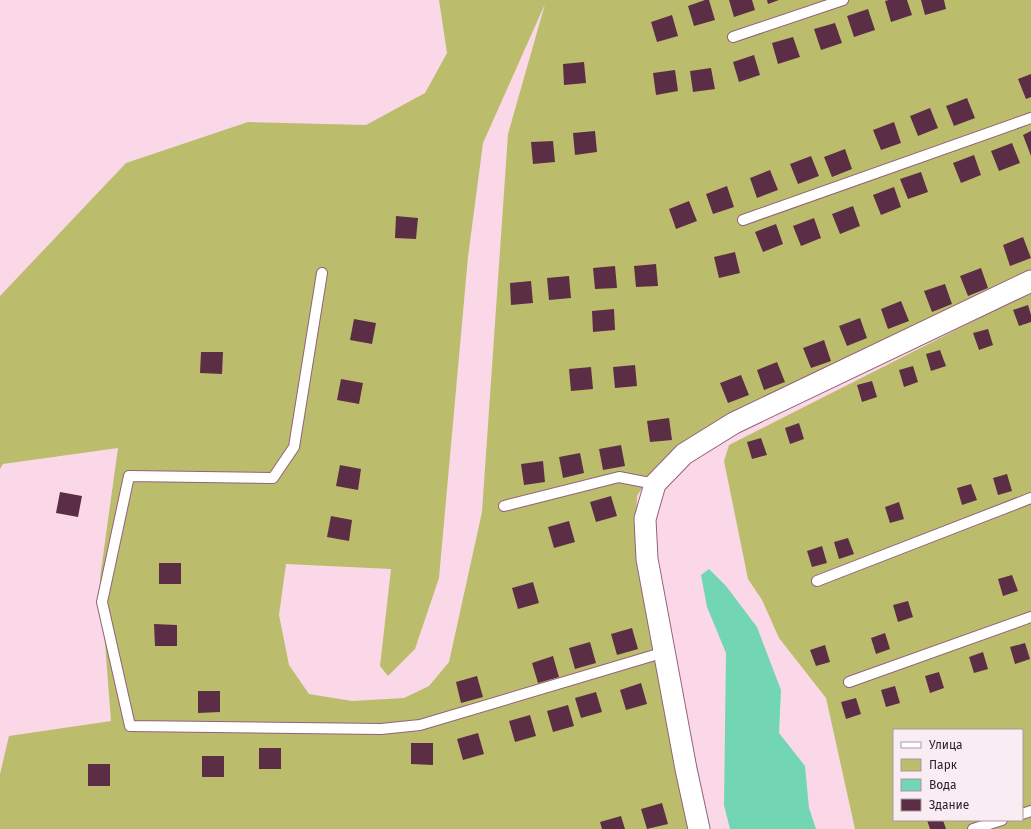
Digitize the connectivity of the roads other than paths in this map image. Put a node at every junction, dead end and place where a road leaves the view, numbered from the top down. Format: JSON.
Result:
{"nodes":[{"id":1,"x":844,"y":0,"type":"edge"},
{"id":2,"x":733,"y":37,"type":"dead end"},
{"id":3,"x":1031,"y":118,"type":"edge"},
{"id":4,"x":743,"y":220,"type":"dead end"},
{"id":5,"x":322,"y":273,"type":"dead end"},
{"id":6,"x":1031,"y":281,"type":"edge"},
{"id":7,"x":655,"y":484,"type":"junction"},
{"id":8,"x":1031,"y":498,"type":"edge"},
{"id":9,"x":504,"y":506,"type":"dead end"},
{"id":10,"x":817,"y":580,"type":"dead end"},
{"id":11,"x":1031,"y":617,"type":"edge"},
{"id":12,"x":664,"y":652,"type":"junction"},
{"id":13,"x":849,"y":682,"type":"dead end"},
{"id":14,"x":999,"y":821,"type":"edge"},
{"id":15,"x":696,"y":828,"type":"edge"},
{"id":16,"x":973,"y":829,"type":"edge"}],
"edges":[{"from":1,"to":2,"type":"lane"},
{"from":3,"to":4,"type":"lane"},
{"from":5,"to":12,"type":"lane"},
{"from":6,"to":7,"type":"street"},
{"from":7,"to":9,"type":"lane"},
{"from":7,"to":12,"type":"street"},
{"from":8,"to":10,"type":"lane"},
{"from":11,"to":13,"type":"lane"},
{"from":12,"to":15,"type":"street"},
{"from":14,"to":16,"type":"lane"}]}
